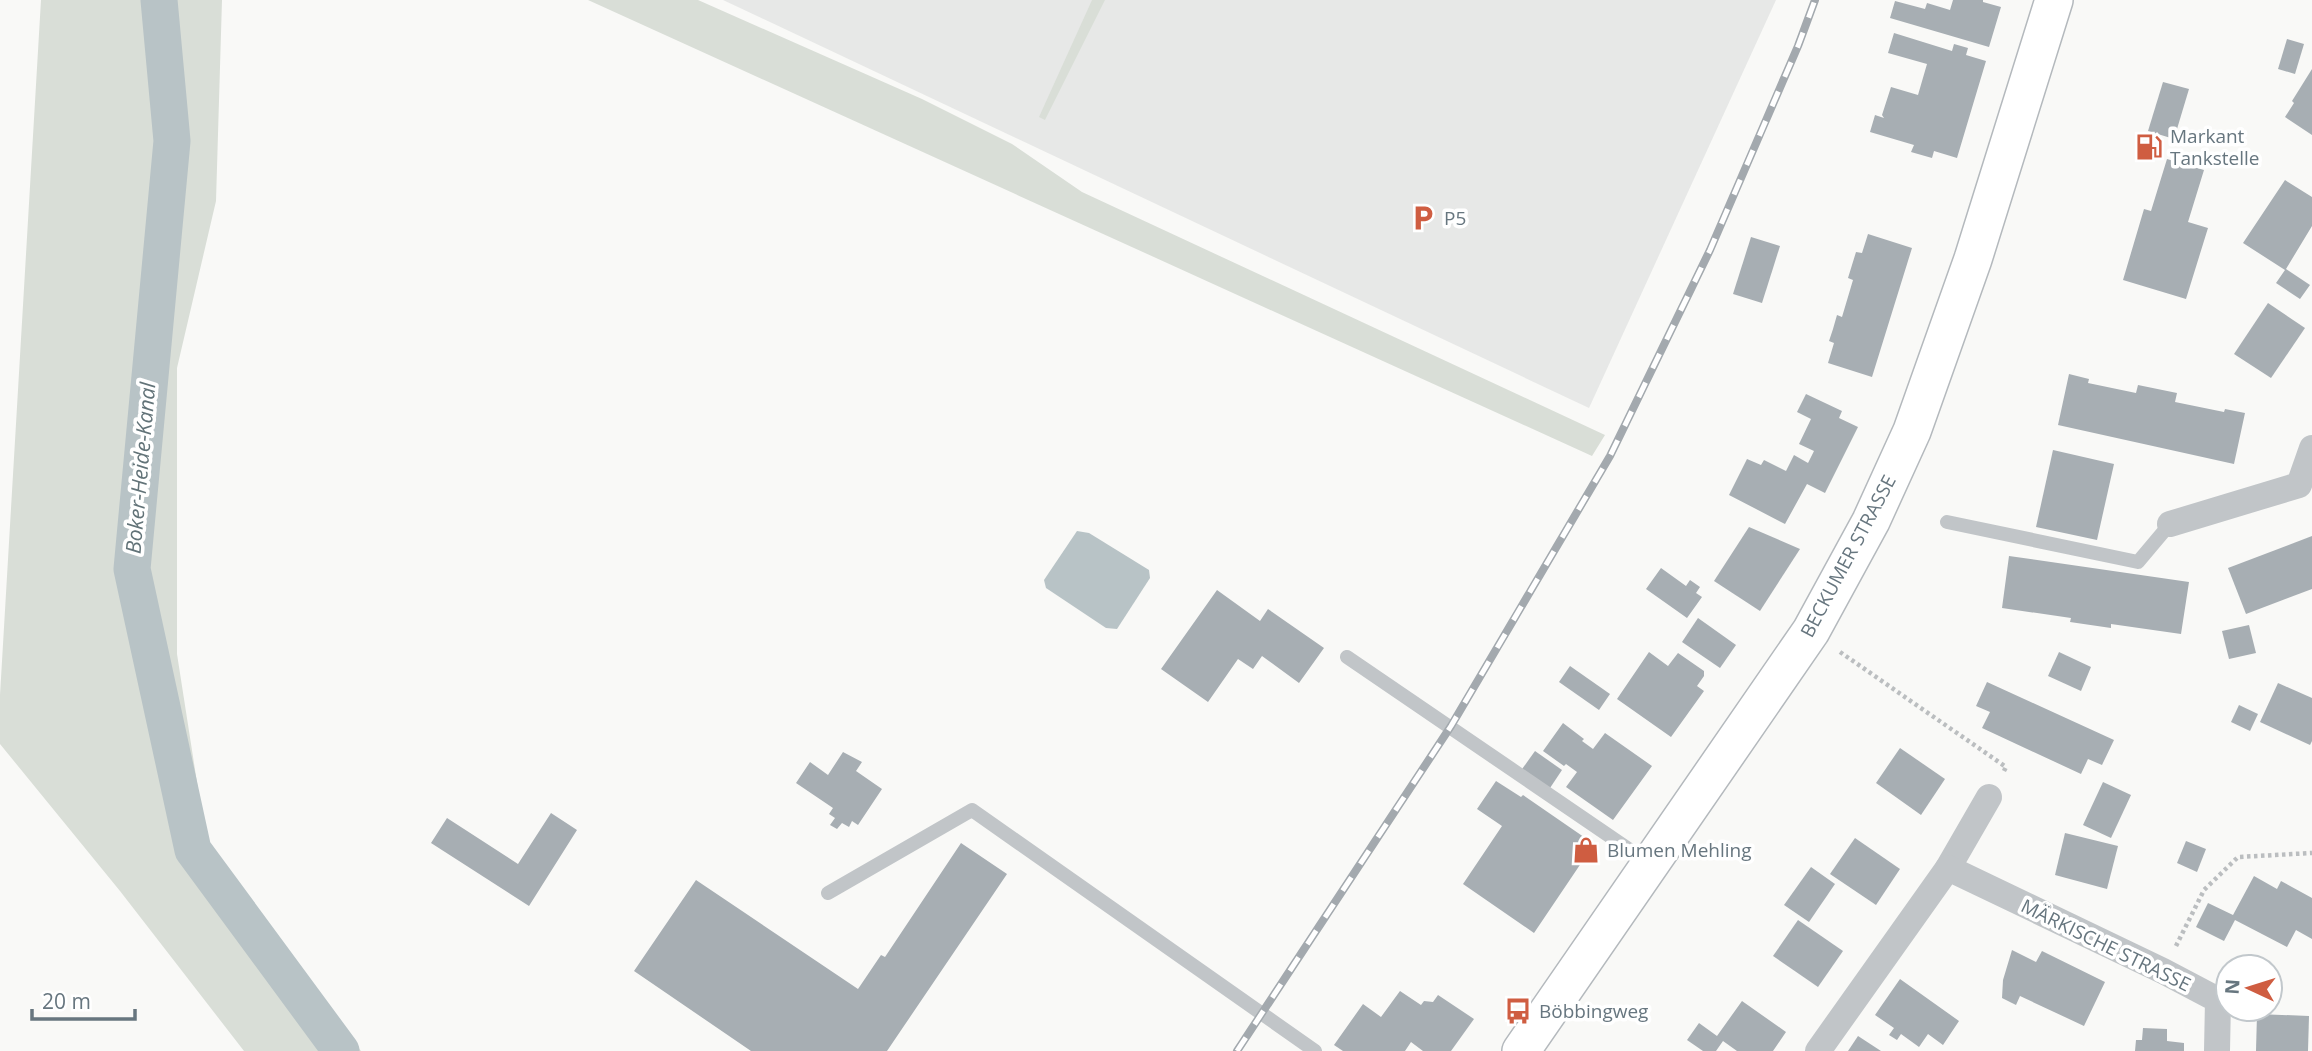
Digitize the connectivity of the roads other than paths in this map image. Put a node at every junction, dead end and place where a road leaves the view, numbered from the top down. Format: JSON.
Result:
{"nodes":[{"id":1,"x":2053,"y":0,"type":"edge"},
{"id":2,"x":2312,"y":448,"type":"edge"},
{"id":3,"x":1947,"y":522,"type":"dead end"},
{"id":4,"x":2170,"y":524,"type":"joint"},
{"id":5,"x":1347,"y":657,"type":"dead end"},
{"id":6,"x":1989,"y":797,"type":"road end"},
{"id":7,"x":1650,"y":863,"type":"junction"},
{"id":8,"x":1948,"y":868,"type":"junction"},
{"id":9,"x":828,"y":893,"type":"dead end"},
{"id":10,"x":1315,"y":1051,"type":"edge"},
{"id":11,"x":1521,"y":1051,"type":"edge"},
{"id":12,"x":1818,"y":1051,"type":"edge"},
{"id":13,"x":2217,"y":1051,"type":"edge"}],
"edges":[{"from":1,"to":7,"type":"main road","name":"BECKUMER STRASSE"},
{"from":2,"to":4,"type":"street"},
{"from":3,"to":4,"type":"lane"},
{"from":5,"to":7,"type":"lane"},
{"from":6,"to":8,"type":"street"},
{"from":7,"to":11,"type":"main road","name":"BECKUMER STRASSE"},
{"from":8,"to":12,"type":"street"},
{"from":8,"to":13,"type":"street","name":"MÄRKISCHE STRASSE"},
{"from":9,"to":10,"type":"lane"}]}
